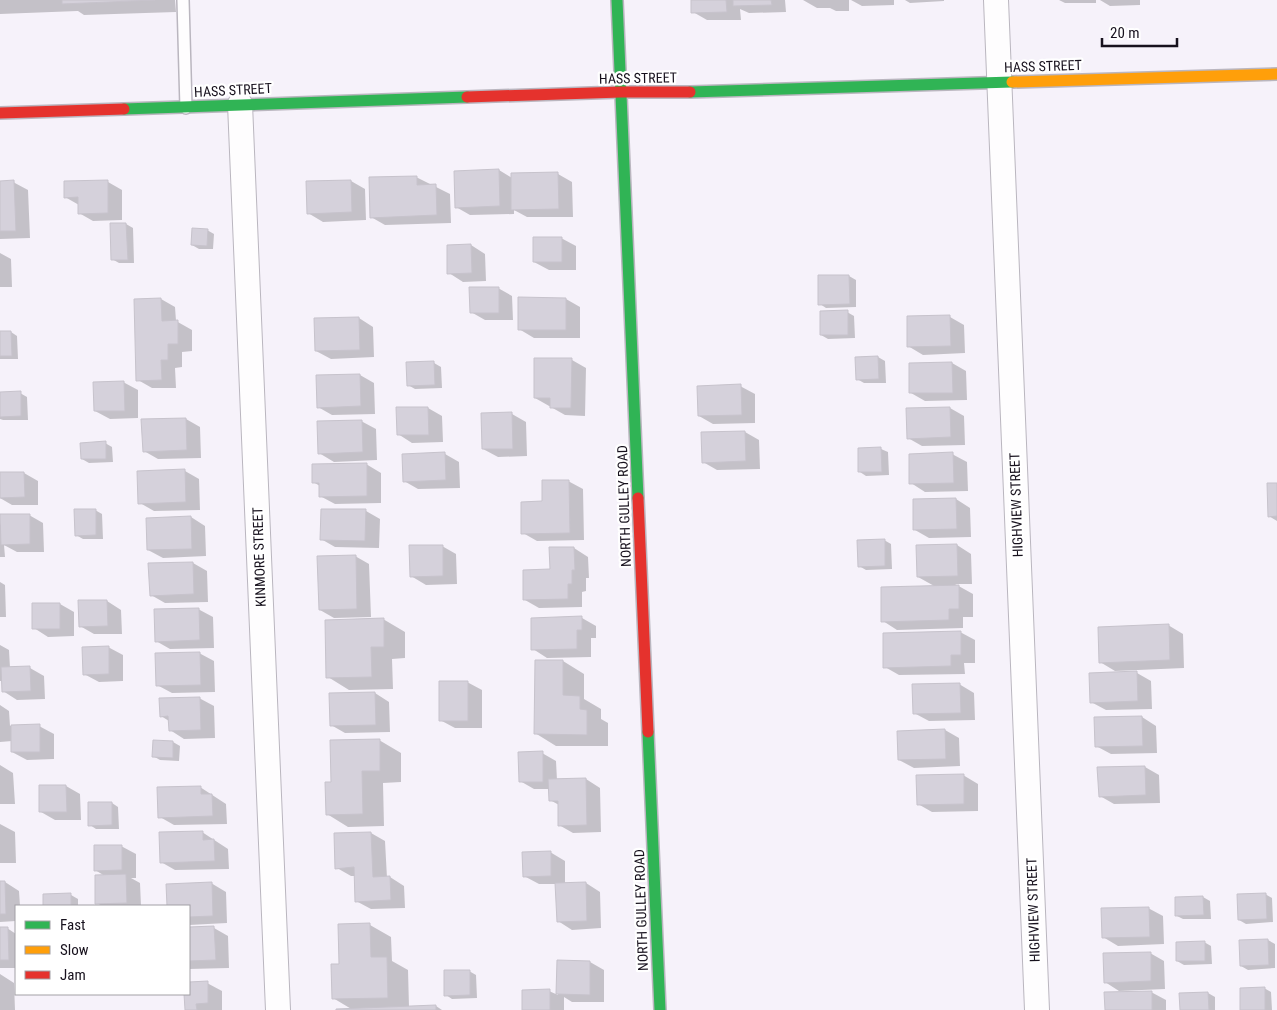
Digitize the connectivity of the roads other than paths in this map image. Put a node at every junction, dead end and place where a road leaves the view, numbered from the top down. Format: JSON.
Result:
{"nodes":[{"id":1,"x":183,"y":0,"type":"edge"},
{"id":2,"x":617,"y":0,"type":"edge"},
{"id":3,"x":996,"y":0,"type":"edge"},
{"id":4,"x":1277,"y":74,"type":"edge"},
{"id":5,"x":999,"y":82,"type":"junction"},
{"id":6,"x":622,"y":92,"type":"junction"},
{"id":7,"x":240,"y":104,"type":"junction"},
{"id":8,"x":186,"y":108,"type":"junction"},
{"id":9,"x":0,"y":113,"type":"edge"},
{"id":10,"x":278,"y":1010,"type":"edge"},
{"id":11,"x":660,"y":1010,"type":"edge"},
{"id":12,"x":1037,"y":1010,"type":"edge"}],
"edges":[{"from":1,"to":8,"type":"lane"},
{"from":2,"to":6,"type":"street","name":"NORTH GULLEY ROAD"},
{"from":3,"to":5,"type":"street","name":"HIGHVIEW STREET"},
{"from":4,"to":5,"type":"street","name":"HASS STREET"},
{"from":5,"to":6,"type":"street","name":"HASS STREET"},
{"from":5,"to":12,"type":"street","name":"HIGHVIEW STREET"},
{"from":6,"to":7,"type":"street","name":"HASS STREET"},
{"from":6,"to":11,"type":"street","name":"NORTH GULLEY ROAD"},
{"from":7,"to":8,"type":"street","name":"HASS STREET"},
{"from":7,"to":10,"type":"street","name":"KINMORE STREET"},
{"from":8,"to":9,"type":"street","name":"HASS STREET"}]}
